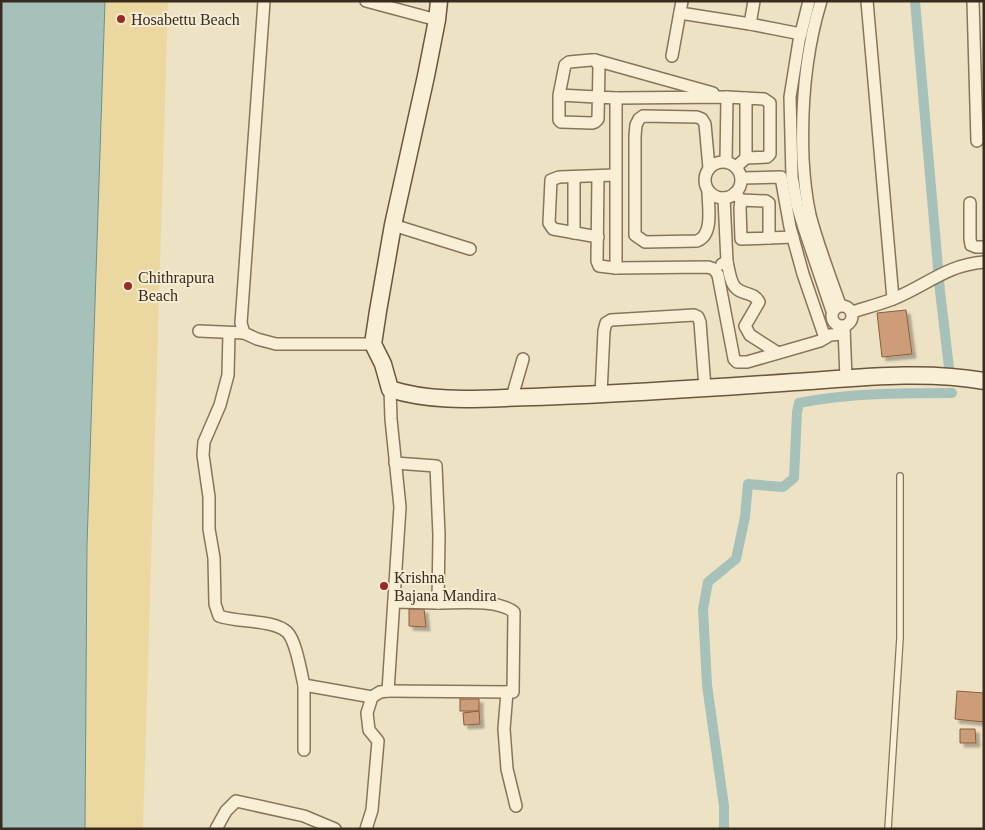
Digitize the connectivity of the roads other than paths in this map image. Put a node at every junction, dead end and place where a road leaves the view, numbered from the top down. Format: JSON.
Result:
{"nodes":[{"id":1,"x":264,"y":1,"type":"edge"},
{"id":2,"x":366,"y":1,"type":"edge"},
{"id":3,"x":439,"y":1,"type":"edge"},
{"id":4,"x":682,"y":1,"type":"edge"},
{"id":5,"x":754,"y":1,"type":"edge"},
{"id":6,"x":809,"y":1,"type":"edge"},
{"id":7,"x":820,"y":1,"type":"edge"},
{"id":8,"x":868,"y":1,"type":"edge"},
{"id":9,"x":973,"y":1,"type":"edge"},
{"id":10,"x":680,"y":13,"type":"junction"},
{"id":11,"x":437,"y":20,"type":"junction"},
{"id":12,"x":750,"y":24,"type":"junction"},
{"id":13,"x":801,"y":34,"type":"junction"},
{"id":14,"x":672,"y":56,"type":"dead end"},
{"id":15,"x":595,"y":60,"type":"junction"},
{"id":16,"x":559,"y":95,"type":"junction"},
{"id":17,"x":598,"y":97,"type":"junction"},
{"id":18,"x":727,"y":97,"type":"junction"},
{"id":19,"x":616,"y":98,"type":"junction"},
{"id":20,"x":657,"y":98,"type":"junction"},
{"id":21,"x":746,"y":98,"type":"junction"},
{"id":22,"x":658,"y":117,"type":"junction"},
{"id":23,"x":976,"y":140,"type":"dead end"},
{"id":24,"x":615,"y":156,"type":"junction"},
{"id":25,"x":634,"y":156,"type":"junction"},
{"id":26,"x":746,"y":158,"type":"junction"},
{"id":27,"x":709,"y":168,"type":"junction"},
{"id":28,"x":734,"y":169,"type":"junction"},
{"id":29,"x":615,"y":175,"type":"junction"},
{"id":30,"x":598,"y":176,"type":"junction"},
{"id":31,"x":804,"y":176,"type":"junction"},
{"id":32,"x":574,"y":177,"type":"junction"},
{"id":33,"x":787,"y":177,"type":"junction"},
{"id":34,"x":708,"y":191,"type":"junction"},
{"id":35,"x":734,"y":197,"type":"junction"},
{"id":36,"x":615,"y":199,"type":"junction"},
{"id":37,"x":634,"y":200,"type":"junction"},
{"id":38,"x":970,"y":204,"type":"dead end"},
{"id":39,"x":393,"y":225,"type":"junction"},
{"id":40,"x":574,"y":233,"type":"junction"},
{"id":41,"x":598,"y":237,"type":"junction"},
{"id":42,"x":793,"y":237,"type":"junction"},
{"id":43,"x":769,"y":238,"type":"junction"},
{"id":44,"x":726,"y":240,"type":"junction"},
{"id":45,"x":741,"y":240,"type":"junction"},
{"id":46,"x":984,"y":247,"type":"edge"},
{"id":47,"x":470,"y":249,"type":"dead end"},
{"id":48,"x":727,"y":262,"type":"junction"},
{"id":49,"x":984,"y":262,"type":"edge"},
{"id":50,"x":616,"y":268,"type":"junction"},
{"id":51,"x":714,"y":269,"type":"junction"},
{"id":52,"x":893,"y":299,"type":"junction"},
{"id":53,"x":836,"y":308,"type":"junction"},
{"id":54,"x":852,"y":312,"type":"junction"},
{"id":55,"x":199,"y":331,"type":"dead end"},
{"id":56,"x":229,"y":333,"type":"junction"},
{"id":57,"x":244,"y":333,"type":"junction"},
{"id":58,"x":844,"y":334,"type":"junction"},
{"id":59,"x":823,"y":340,"type":"junction"},
{"id":60,"x":373,"y":344,"type":"junction"},
{"id":61,"x":778,"y":353,"type":"junction"},
{"id":62,"x":523,"y":359,"type":"dead end"},
{"id":63,"x":846,"y":378,"type":"junction"},
{"id":64,"x":984,"y":381,"type":"edge"},
{"id":65,"x":705,"y":388,"type":"junction"},
{"id":66,"x":390,"y":389,"type":"junction"},
{"id":67,"x":601,"y":394,"type":"junction"},
{"id":68,"x":512,"y":397,"type":"junction"},
{"id":69,"x":395,"y":463,"type":"junction"},
{"id":70,"x":900,"y":476,"type":"dead end"},
{"id":71,"x":394,"y":602,"type":"junction"},
{"id":72,"x":438,"y":603,"type":"junction"},
{"id":73,"x":304,"y":685,"type":"junction"},
{"id":74,"x":388,"y":691,"type":"junction"},
{"id":75,"x":507,"y":692,"type":"junction"},
{"id":76,"x":372,"y":697,"type":"junction"},
{"id":77,"x":304,"y":750,"type":"dead end"},
{"id":78,"x":516,"y":806,"type":"dead end"},
{"id":79,"x":366,"y":828,"type":"edge"},
{"id":80,"x":216,"y":829,"type":"edge"},
{"id":81,"x":335,"y":829,"type":"edge"},
{"id":82,"x":888,"y":829,"type":"edge"}],
"edges":[{"from":1,"to":57,"type":"street"},
{"from":2,"to":11,"type":"street"},
{"from":3,"to":11,"type":"street"},
{"from":4,"to":10,"type":"street"},
{"from":5,"to":12,"type":"street"},
{"from":6,"to":13,"type":"street"},
{"from":7,"to":31,"type":"street"},
{"from":8,"to":52,"type":"street"},
{"from":9,"to":23,"type":"street"},
{"from":10,"to":12,"type":"street"},
{"from":10,"to":14,"type":"street"},
{"from":11,"to":39,"type":"street"},
{"from":12,"to":13,"type":"street"},
{"from":13,"to":33,"type":"street"},
{"from":15,"to":16,"type":"street"},
{"from":15,"to":17,"type":"street"},
{"from":15,"to":18,"type":"street"},
{"from":16,"to":17,"type":"street"},
{"from":16,"to":17,"type":"street"},
{"from":17,"to":19,"type":"street"},
{"from":18,"to":20,"type":"street"},
{"from":18,"to":21,"type":"street"},
{"from":18,"to":28,"type":"street"},
{"from":19,"to":20,"type":"street"},
{"from":19,"to":24,"type":"street"},
{"from":20,"to":22,"type":"street"},
{"from":21,"to":26,"type":"street"},
{"from":21,"to":26,"type":"street"},
{"from":22,"to":25,"type":"street"},
{"from":22,"to":27,"type":"street"},
{"from":24,"to":25,"type":"street"},
{"from":24,"to":29,"type":"street"},
{"from":25,"to":37,"type":"street"},
{"from":26,"to":28,"type":"street"},
{"from":27,"to":28,"type":"street"},
{"from":27,"to":34,"type":"street"},
{"from":28,"to":33,"type":"street"},
{"from":28,"to":35,"type":"street"},
{"from":29,"to":30,"type":"street"},
{"from":29,"to":36,"type":"street"},
{"from":30,"to":32,"type":"street"},
{"from":30,"to":41,"type":"street"},
{"from":31,"to":33,"type":"street"},
{"from":31,"to":53,"type":"street"},
{"from":32,"to":40,"type":"street"},
{"from":32,"to":40,"type":"street"},
{"from":33,"to":42,"type":"street"},
{"from":33,"to":53,"type":"street"},
{"from":34,"to":35,"type":"street"},
{"from":34,"to":37,"type":"street"},
{"from":35,"to":43,"type":"street"},
{"from":35,"to":44,"type":"street"},
{"from":35,"to":45,"type":"street"},
{"from":36,"to":37,"type":"street"},
{"from":36,"to":50,"type":"street"},
{"from":38,"to":46,"type":"street"},
{"from":39,"to":47,"type":"street"},
{"from":39,"to":60,"type":"street"},
{"from":40,"to":41,"type":"street"},
{"from":41,"to":50,"type":"street"},
{"from":42,"to":43,"type":"street"},
{"from":42,"to":59,"type":"street"},
{"from":43,"to":45,"type":"street"},
{"from":44,"to":45,"type":"street"},
{"from":44,"to":48,"type":"street"},
{"from":48,"to":51,"type":"street"},
{"from":48,"to":61,"type":"street"},
{"from":49,"to":52,"type":"street"},
{"from":50,"to":51,"type":"street"},
{"from":51,"to":61,"type":"street"},
{"from":52,"to":54,"type":"street"},
{"from":53,"to":54,"type":"street"},
{"from":53,"to":58,"type":"street"},
{"from":54,"to":58,"type":"street"},
{"from":55,"to":56,"type":"street"},
{"from":56,"to":57,"type":"street"},
{"from":56,"to":73,"type":"street"},
{"from":57,"to":60,"type":"street"},
{"from":58,"to":59,"type":"street"},
{"from":58,"to":63,"type":"street"},
{"from":59,"to":61,"type":"street"},
{"from":60,"to":66,"type":"street"},
{"from":62,"to":68,"type":"street"},
{"from":63,"to":64,"type":"street"},
{"from":63,"to":65,"type":"street"},
{"from":65,"to":67,"type":"street"},
{"from":65,"to":67,"type":"street"},
{"from":66,"to":68,"type":"street"},
{"from":66,"to":69,"type":"street"},
{"from":67,"to":68,"type":"street"},
{"from":69,"to":71,"type":"street"},
{"from":69,"to":72,"type":"street"},
{"from":70,"to":82,"type":"lane"},
{"from":71,"to":72,"type":"street"},
{"from":71,"to":74,"type":"street"},
{"from":72,"to":75,"type":"street"},
{"from":73,"to":76,"type":"street"},
{"from":73,"to":77,"type":"street"},
{"from":74,"to":75,"type":"street"},
{"from":74,"to":76,"type":"street"},
{"from":75,"to":78,"type":"street"},
{"from":76,"to":79,"type":"street"},
{"from":80,"to":81,"type":"street"}]}
